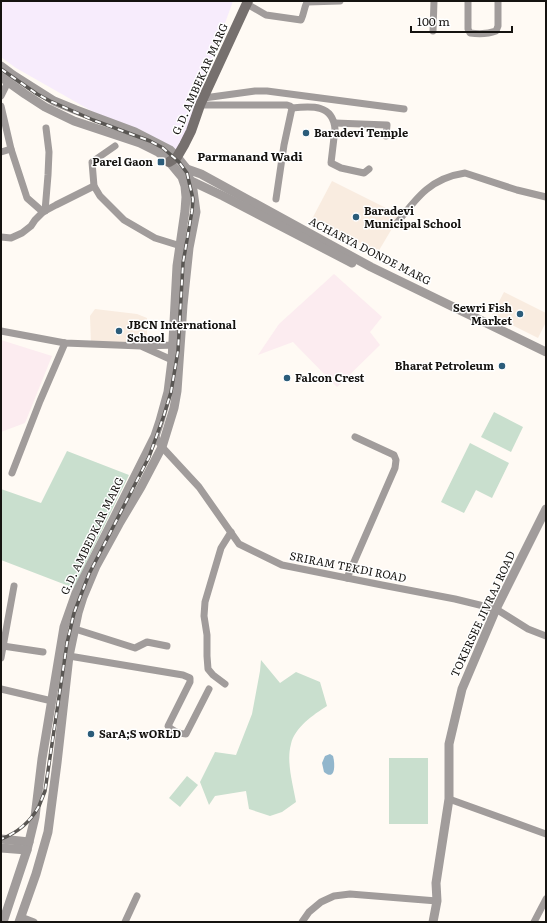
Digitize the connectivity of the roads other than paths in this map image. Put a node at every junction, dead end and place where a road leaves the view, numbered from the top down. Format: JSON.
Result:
{"nodes":[{"id":1,"x":340,"y":1,"type":"edge"},
{"id":2,"x":434,"y":1,"type":"edge"},
{"id":3,"x":468,"y":1,"type":"edge"},
{"id":4,"x":498,"y":1,"type":"edge"},
{"id":5,"x":247,"y":3,"type":"edge"},
{"id":6,"x":433,"y":31,"type":"dead end"},
{"id":7,"x":1,"y":66,"type":"edge"},
{"id":8,"x":4,"y":79,"type":"edge"},
{"id":9,"x":1,"y":96,"type":"edge"},
{"id":10,"x":202,"y":102,"type":"junction"},
{"id":11,"x":1,"y":106,"type":"edge"},
{"id":12,"x":292,"y":108,"type":"junction"},
{"id":13,"x":404,"y":109,"type":"dead end"},
{"id":14,"x":335,"y":123,"type":"junction"},
{"id":15,"x":116,"y":124,"type":"junction"},
{"id":16,"x":46,"y":128,"type":"dead end"},
{"id":17,"x":112,"y":134,"type":"junction"},
{"id":18,"x":386,"y":136,"type":"dead end"},
{"id":19,"x":115,"y":146,"type":"dead end"},
{"id":20,"x":10,"y":149,"type":"junction"},
{"id":21,"x":1,"y":152,"type":"edge"},
{"id":22,"x":173,"y":162,"type":"junction"},
{"id":23,"x":186,"y":168,"type":"junction"},
{"id":24,"x":369,"y":169,"type":"dead end"},
{"id":25,"x":186,"y":179,"type":"junction"},
{"id":26,"x":94,"y":186,"type":"junction"},
{"id":27,"x":546,"y":197,"type":"edge"},
{"id":28,"x":276,"y":199,"type":"dead end"},
{"id":29,"x":44,"y":212,"type":"junction"},
{"id":30,"x":397,"y":223,"type":"dead end"},
{"id":31,"x":1,"y":237,"type":"edge"},
{"id":32,"x":184,"y":247,"type":"junction"},
{"id":33,"x":1,"y":331,"type":"edge"},
{"id":34,"x":65,"y":343,"type":"junction"},
{"id":35,"x":177,"y":344,"type":"junction"},
{"id":36,"x":141,"y":346,"type":"junction"},
{"id":37,"x":535,"y":349,"type":"junction"},
{"id":38,"x":546,"y":352,"type":"edge"},
{"id":39,"x":546,"y":358,"type":"edge"},
{"id":40,"x":172,"y":360,"type":"junction"},
{"id":41,"x":155,"y":436,"type":"junction"},
{"id":42,"x":355,"y":437,"type":"dead end"},
{"id":43,"x":162,"y":447,"type":"junction"},
{"id":44,"x":12,"y":473,"type":"dead end"},
{"id":45,"x":546,"y":509,"type":"edge"},
{"id":46,"x":231,"y":532,"type":"junction"},
{"id":47,"x":87,"y":578,"type":"junction"},
{"id":48,"x":347,"y":578,"type":"junction"},
{"id":49,"x":14,"y":586,"type":"dead end"},
{"id":50,"x":496,"y":609,"type":"junction"},
{"id":51,"x":75,"y":629,"type":"junction"},
{"id":52,"x":4,"y":630,"type":"edge"},
{"id":53,"x":546,"y":636,"type":"edge"},
{"id":54,"x":3,"y":646,"type":"junction"},
{"id":55,"x":167,"y":646,"type":"dead end"},
{"id":56,"x":43,"y":652,"type":"dead end"},
{"id":57,"x":69,"y":656,"type":"junction"},
{"id":58,"x":1,"y":658,"type":"edge"},
{"id":59,"x":225,"y":684,"type":"dead end"},
{"id":60,"x":1,"y":689,"type":"edge"},
{"id":61,"x":209,"y":689,"type":"dead end"},
{"id":62,"x":52,"y":701,"type":"junction"},
{"id":63,"x":449,"y":799,"type":"junction"},
{"id":64,"x":546,"y":834,"type":"edge"},
{"id":65,"x":1,"y":839,"type":"edge"},
{"id":66,"x":28,"y":846,"type":"junction"},
{"id":67,"x":1,"y":848,"type":"edge"},
{"id":68,"x":137,"y":896,"type":"dead end"},
{"id":69,"x":546,"y":899,"type":"edge"},
{"id":70,"x":437,"y":901,"type":"junction"},
{"id":71,"x":20,"y":920,"type":"edge"},
{"id":72,"x":3,"y":922,"type":"edge"},
{"id":73,"x":34,"y":922,"type":"edge"},
{"id":74,"x":125,"y":922,"type":"edge"},
{"id":75,"x":302,"y":922,"type":"edge"},
{"id":76,"x":433,"y":922,"type":"edge"},
{"id":77,"x":534,"y":922,"type":"edge"}],
"edges":[{"from":1,"to":5,"type":"street"},
{"from":2,"to":6,"type":"street"},
{"from":3,"to":4,"type":"street"},
{"from":5,"to":10,"type":"main road","name":"G.D. AMBEKAR MARG"},
{"from":7,"to":15,"type":"street","name":"ACHARYA DONDE MARG"},
{"from":8,"to":9,"type":"street"},
{"from":8,"to":17,"type":"street","name":"ACHARYA DONDE MARG"},
{"from":10,"to":12,"type":"street"},
{"from":10,"to":13,"type":"street"},
{"from":10,"to":22,"type":"main road","name":"G.D. AMBEKAR MARG"},
{"from":11,"to":20,"type":"street"},
{"from":12,"to":14,"type":"street"},
{"from":12,"to":28,"type":"street"},
{"from":14,"to":18,"type":"street"},
{"from":14,"to":24,"type":"street"},
{"from":15,"to":17,"type":"street"},
{"from":15,"to":22,"type":"street","name":"ACHARYA DONDE MARG"},
{"from":16,"to":29,"type":"street"},
{"from":17,"to":22,"type":"street","name":"ACHARYA DONDE MARG"},
{"from":19,"to":26,"type":"street"},
{"from":20,"to":21,"type":"street"},
{"from":20,"to":29,"type":"street"},
{"from":22,"to":23,"type":"street","name":"ACHARYA DONDE MARG"},
{"from":22,"to":25,"type":"street","name":"ACHARYA DONDE MARG"},
{"from":23,"to":25,"type":"street","name":"ACHARYA DONDE MARG"},
{"from":23,"to":37,"type":"street","name":"ACHARYA DONDE MARG"},
{"from":25,"to":32,"type":"street","name":"ACHARYA DONDE MARG"},
{"from":25,"to":37,"type":"street","name":"ACHARYA DONDE MARG"},
{"from":26,"to":29,"type":"street"},
{"from":26,"to":32,"type":"street"},
{"from":27,"to":30,"type":"street"},
{"from":29,"to":31,"type":"street"},
{"from":32,"to":35,"type":"street"},
{"from":33,"to":34,"type":"street"},
{"from":34,"to":36,"type":"street"},
{"from":34,"to":44,"type":"street"},
{"from":35,"to":36,"type":"street"},
{"from":35,"to":40,"type":"street","name":"G.D. AMBEDKAR MARG"},
{"from":35,"to":43,"type":"street"},
{"from":36,"to":40,"type":"street"},
{"from":37,"to":38,"type":"street","name":"ACHARYA DONDE MARG"},
{"from":37,"to":39,"type":"street","name":"ACHARYA DONDE MARG"},
{"from":40,"to":41,"type":"street","name":"G.D. AMBEDKAR MARG"},
{"from":41,"to":43,"type":"street","name":"SRIRAM TEKDI ROAD"},
{"from":41,"to":47,"type":"street","name":"G.D. AMBEDKAR MARG"},
{"from":42,"to":48,"type":"street"},
{"from":43,"to":46,"type":"street","name":"SRIRAM TEKDI ROAD"},
{"from":43,"to":47,"type":"street"},
{"from":45,"to":50,"type":"street","name":"TOKERSEE JIVRAJ ROAD"},
{"from":46,"to":48,"type":"street","name":"SRIRAM TEKDI ROAD"},
{"from":46,"to":59,"type":"street"},
{"from":47,"to":51,"type":"street"},
{"from":47,"to":62,"type":"street","name":"G.D. AMBEDKAR MARG"},
{"from":48,"to":50,"type":"street","name":"SRIRAM TEKDI ROAD"},
{"from":49,"to":52,"type":"street"},
{"from":50,"to":53,"type":"street","name":"SRIRAM TEKDI ROAD"},
{"from":50,"to":63,"type":"street","name":"TOKERSEE JIVRAJ ROAD"},
{"from":51,"to":55,"type":"street"},
{"from":51,"to":57,"type":"street"},
{"from":52,"to":54,"type":"street"},
{"from":54,"to":56,"type":"street"},
{"from":54,"to":58,"type":"street"},
{"from":57,"to":61,"type":"street"},
{"from":57,"to":71,"type":"street"},
{"from":60,"to":62,"type":"street"},
{"from":62,"to":66,"type":"street","name":"G.D. AMBEDKAR MARG"},
{"from":63,"to":64,"type":"street"},
{"from":63,"to":70,"type":"street","name":"TOKERSEE JIVRAJ ROAD"},
{"from":65,"to":66,"type":"street"},
{"from":66,"to":67,"type":"street"},
{"from":66,"to":72,"type":"street","name":"G.D. AMBEDKAR MARG"},
{"from":68,"to":74,"type":"street"},
{"from":69,"to":77,"type":"street"},
{"from":70,"to":75,"type":"street"},
{"from":70,"to":76,"type":"street","name":"TOKERSEE JIVRAJ ROAD"},
{"from":71,"to":73,"type":"street"}]}
